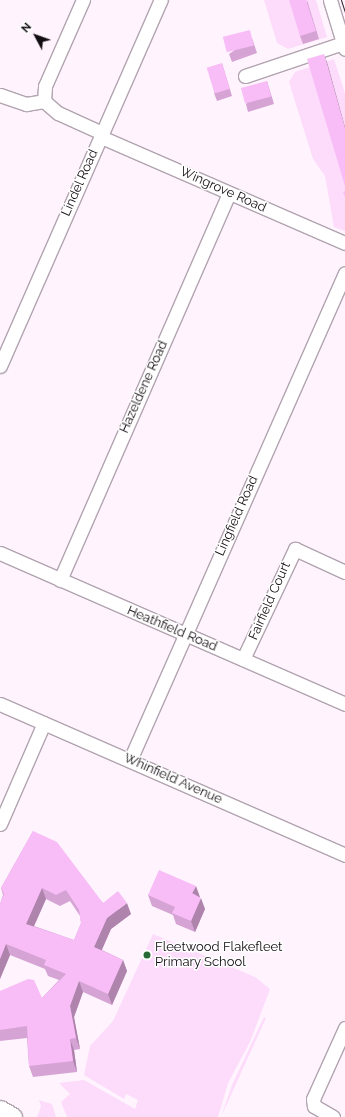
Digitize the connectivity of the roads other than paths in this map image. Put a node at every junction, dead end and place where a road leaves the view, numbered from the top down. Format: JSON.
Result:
{"nodes":[{"id":1,"x":84,"y":0,"type":"edge"},
{"id":2,"x":161,"y":0,"type":"edge"},
{"id":3,"x":330,"y":0,"type":"edge"},
{"id":4,"x":344,"y":46,"type":"edge"},
{"id":5,"x":245,"y":76,"type":"dead end"},
{"id":6,"x":0,"y":95,"type":"edge"},
{"id":7,"x":44,"y":101,"type":"junction"},
{"id":8,"x":102,"y":135,"type":"junction"},
{"id":9,"x":230,"y":194,"type":"junction"},
{"id":10,"x":345,"y":243,"type":"edge"},
{"id":11,"x":345,"y":273,"type":"edge"},
{"id":12,"x":0,"y":366,"type":"edge"},
{"id":13,"x":0,"y":553,"type":"edge"},
{"id":14,"x":345,"y":572,"type":"edge"},
{"id":15,"x":60,"y":580,"type":"junction"},
{"id":16,"x":185,"y":635,"type":"junction"},
{"id":17,"x":243,"y":660,"type":"junction"},
{"id":18,"x":0,"y":704,"type":"edge"},
{"id":19,"x":345,"y":704,"type":"edge"},
{"id":20,"x":44,"y":723,"type":"junction"},
{"id":21,"x":130,"y":760,"type":"junction"},
{"id":22,"x":0,"y":824,"type":"edge"},
{"id":23,"x":345,"y":855,"type":"edge"},
{"id":24,"x":345,"y":1028,"type":"edge"},
{"id":25,"x":0,"y":1110,"type":"edge"},
{"id":26,"x":12,"y":1117,"type":"edge"},
{"id":27,"x":332,"y":1117,"type":"edge"}],
"edges":[{"from":1,"to":7,"type":"street"},
{"from":2,"to":8,"type":"street","name":"Lindel Road"},
{"from":3,"to":4,"type":"street"},
{"from":4,"to":5,"type":"street"},
{"from":6,"to":7,"type":"street"},
{"from":7,"to":8,"type":"street","name":"Wingrove Road"},
{"from":8,"to":9,"type":"street","name":"Wingrove Road"},
{"from":8,"to":12,"type":"street","name":"Lindel Road"},
{"from":9,"to":10,"type":"street","name":"Wingrove Road"},
{"from":9,"to":15,"type":"street","name":"Hazeldene Road"},
{"from":11,"to":16,"type":"street","name":"Lingfield Road"},
{"from":13,"to":15,"type":"street","name":"Heathfield Road"},
{"from":14,"to":17,"type":"street","name":"Fairfield Court"},
{"from":15,"to":16,"type":"street","name":"Heathfield Road"},
{"from":16,"to":17,"type":"street","name":"Heathfield Road"},
{"from":16,"to":21,"type":"street","name":"Lingfield Road"},
{"from":17,"to":19,"type":"street","name":"Heathfield Road"},
{"from":18,"to":20,"type":"street","name":"Whinfield Avenue"},
{"from":20,"to":21,"type":"street","name":"Whinfield Avenue"},
{"from":20,"to":22,"type":"street"},
{"from":21,"to":23,"type":"street","name":"Whinfield Avenue"},
{"from":24,"to":27,"type":"street"},
{"from":25,"to":26,"type":"street"}]}
